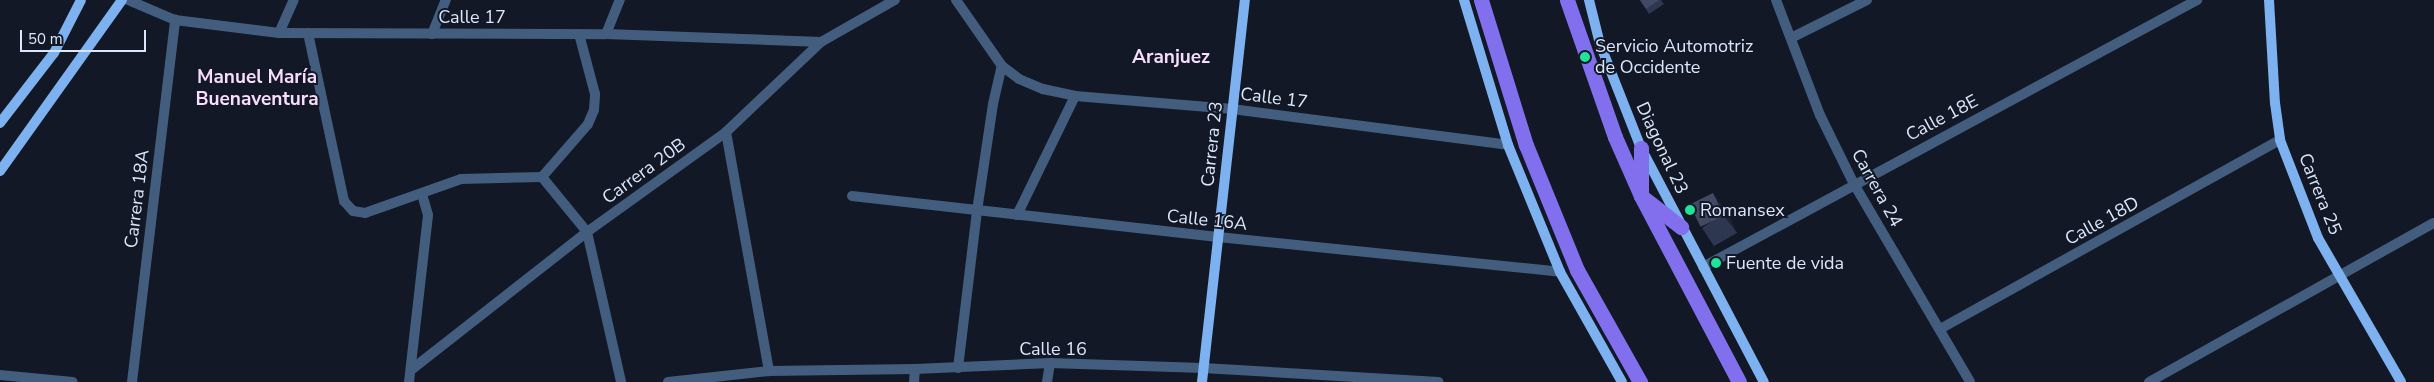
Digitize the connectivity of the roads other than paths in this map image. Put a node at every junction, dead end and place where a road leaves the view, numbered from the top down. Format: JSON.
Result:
{"nodes":[{"id":1,"x":81,"y":0,"type":"edge"},
{"id":2,"x":122,"y":0,"type":"edge"},
{"id":3,"x":128,"y":0,"type":"edge"},
{"id":4,"x":294,"y":0,"type":"edge"},
{"id":5,"x":446,"y":0,"type":"edge"},
{"id":6,"x":620,"y":0,"type":"edge"},
{"id":7,"x":896,"y":0,"type":"edge"},
{"id":8,"x":956,"y":0,"type":"edge"},
{"id":9,"x":1245,"y":0,"type":"edge"},
{"id":10,"x":1464,"y":0,"type":"edge"},
{"id":11,"x":1481,"y":0,"type":"edge"},
{"id":12,"x":1567,"y":0,"type":"edge"},
{"id":13,"x":1589,"y":0,"type":"edge"},
{"id":14,"x":1776,"y":0,"type":"edge"},
{"id":15,"x":1867,"y":0,"type":"edge"},
{"id":16,"x":2197,"y":0,"type":"edge"},
{"id":17,"x":2269,"y":0,"type":"edge"},
{"id":18,"x":175,"y":20,"type":"junction"},
{"id":19,"x":279,"y":32,"type":"junction"},
{"id":20,"x":308,"y":33,"type":"junction"},
{"id":21,"x":432,"y":34,"type":"junction"},
{"id":22,"x":579,"y":34,"type":"junction"},
{"id":23,"x":606,"y":34,"type":"junction"},
{"id":24,"x":1791,"y":38,"type":"junction"},
{"id":25,"x":821,"y":42,"type":"junction"},
{"id":26,"x":1002,"y":66,"type":"junction"},
{"id":27,"x":1075,"y":96,"type":"junction"},
{"id":28,"x":1232,"y":109,"type":"junction"},
{"id":29,"x":0,"y":123,"type":"edge"},
{"id":30,"x":726,"y":132,"type":"junction"},
{"id":31,"x":2280,"y":140,"type":"junction"},
{"id":32,"x":1508,"y":145,"type":"junction"},
{"id":33,"x":1641,"y":148,"type":"junction"},
{"id":34,"x":0,"y":171,"type":"edge"},
{"id":35,"x":542,"y":177,"type":"junction"},
{"id":36,"x":1854,"y":184,"type":"junction"},
{"id":37,"x":422,"y":194,"type":"junction"},
{"id":38,"x":852,"y":196,"type":"dead end"},
{"id":39,"x":1641,"y":196,"type":"junction"},
{"id":40,"x":977,"y":210,"type":"junction"},
{"id":41,"x":1017,"y":215,"type":"junction"},
{"id":42,"x":2434,"y":224,"type":"edge"},
{"id":43,"x":1681,"y":227,"type":"junction"},
{"id":44,"x":587,"y":232,"type":"junction"},
{"id":45,"x":1218,"y":237,"type":"junction"},
{"id":46,"x":1703,"y":267,"type":"junction"},
{"id":47,"x":1560,"y":272,"type":"junction"},
{"id":48,"x":2340,"y":276,"type":"junction"},
{"id":49,"x":1940,"y":329,"type":"junction"},
{"id":50,"x":1050,"y":364,"type":"junction"},
{"id":51,"x":958,"y":368,"type":"junction"},
{"id":52,"x":1203,"y":368,"type":"junction"},
{"id":53,"x":915,"y":369,"type":"junction"},
{"id":54,"x":411,"y":370,"type":"junction"},
{"id":55,"x":769,"y":371,"type":"junction"},
{"id":56,"x":0,"y":375,"type":"edge"},
{"id":57,"x":73,"y":382,"type":"edge"},
{"id":58,"x":132,"y":382,"type":"edge"},
{"id":59,"x":410,"y":382,"type":"edge"},
{"id":60,"x":620,"y":382,"type":"edge"},
{"id":61,"x":668,"y":382,"type":"edge"},
{"id":62,"x":914,"y":382,"type":"edge"},
{"id":63,"x":1047,"y":382,"type":"edge"},
{"id":64,"x":1202,"y":382,"type":"edge"},
{"id":65,"x":1439,"y":382,"type":"edge"},
{"id":66,"x":1622,"y":382,"type":"edge"},
{"id":67,"x":1640,"y":382,"type":"edge"},
{"id":68,"x":1739,"y":382,"type":"edge"},
{"id":69,"x":1764,"y":382,"type":"edge"},
{"id":70,"x":1970,"y":382,"type":"edge"},
{"id":71,"x":2149,"y":382,"type":"edge"},
{"id":72,"x":2401,"y":382,"type":"edge"}],
"edges":[{"from":1,"to":29,"type":"street"},
{"from":2,"to":34,"type":"street"},
{"from":3,"to":18,"type":"street","name":"Calle 17"},
{"from":4,"to":19,"type":"street"},
{"from":5,"to":21,"type":"street"},
{"from":6,"to":23,"type":"street"},
{"from":7,"to":25,"type":"street","name":"Carrera 20B"},
{"from":8,"to":26,"type":"street","name":"Calle 17"},
{"from":9,"to":28,"type":"street","name":"Carrera 23"},
{"from":10,"to":32,"type":"street"},
{"from":11,"to":67,"type":"main road"},
{"from":12,"to":39,"type":"main road"},
{"from":13,"to":33,"type":"street","name":"Diagonal 23"},
{"from":14,"to":24,"type":"street","name":"Carrera 24"},
{"from":15,"to":24,"type":"street"},
{"from":16,"to":36,"type":"street","name":"Calle 18E"},
{"from":17,"to":31,"type":"street","name":"Carrera 25"},
{"from":18,"to":19,"type":"street","name":"Calle 17"},
{"from":18,"to":58,"type":"street","name":"Carrera 18A"},
{"from":19,"to":20,"type":"street","name":"Calle 17"},
{"from":20,"to":21,"type":"street","name":"Calle 17"},
{"from":20,"to":37,"type":"street"},
{"from":21,"to":22,"type":"street","name":"Calle 17"},
{"from":22,"to":23,"type":"street","name":"Calle 17"},
{"from":22,"to":35,"type":"street"},
{"from":23,"to":25,"type":"street","name":"Calle 17"},
{"from":24,"to":36,"type":"street","name":"Carrera 24"},
{"from":25,"to":30,"type":"street","name":"Carrera 20B"},
{"from":26,"to":27,"type":"street","name":"Calle 17"},
{"from":26,"to":40,"type":"street"},
{"from":27,"to":28,"type":"street","name":"Calle 17"},
{"from":27,"to":41,"type":"street"},
{"from":28,"to":32,"type":"street","name":"Calle 17"},
{"from":28,"to":45,"type":"street","name":"Carrera 23"},
{"from":30,"to":44,"type":"street","name":"Carrera 20B"},
{"from":30,"to":55,"type":"street"},
{"from":31,"to":48,"type":"street","name":"Carrera 25"},
{"from":31,"to":49,"type":"street","name":"Calle 18D"},
{"from":32,"to":47,"type":"street"},
{"from":33,"to":39,"type":"main road"},
{"from":33,"to":43,"type":"street","name":"Diagonal 23"},
{"from":35,"to":37,"type":"street"},
{"from":35,"to":44,"type":"street"},
{"from":36,"to":46,"type":"street","name":"Calle 18E"},
{"from":36,"to":49,"type":"street","name":"Carrera 24"},
{"from":37,"to":54,"type":"street"},
{"from":38,"to":40,"type":"street","name":"Calle 16A"},
{"from":39,"to":43,"type":"main road"},
{"from":39,"to":68,"type":"main road"},
{"from":40,"to":41,"type":"street","name":"Calle 16A"},
{"from":40,"to":51,"type":"street"},
{"from":41,"to":45,"type":"street","name":"Calle 16A"},
{"from":42,"to":48,"type":"street"},
{"from":43,"to":46,"type":"street","name":"Diagonal 23"},
{"from":44,"to":54,"type":"street","name":"Carrera 20B"},
{"from":44,"to":60,"type":"street"},
{"from":45,"to":47,"type":"street","name":"Calle 16A"},
{"from":45,"to":52,"type":"street","name":"Carrera 23"},
{"from":46,"to":69,"type":"street","name":"Diagonal 23"},
{"from":47,"to":66,"type":"street"},
{"from":48,"to":71,"type":"street"},
{"from":48,"to":72,"type":"street","name":"Carrera 25"},
{"from":49,"to":70,"type":"street","name":"Carrera 24"},
{"from":50,"to":51,"type":"street","name":"Calle 16"},
{"from":50,"to":52,"type":"street","name":"Calle 16"},
{"from":50,"to":63,"type":"street"},
{"from":51,"to":53,"type":"street","name":"Calle 16"},
{"from":52,"to":64,"type":"street","name":"Carrera 23"},
{"from":52,"to":65,"type":"street","name":"Calle 16"},
{"from":53,"to":55,"type":"street","name":"Calle 16"},
{"from":53,"to":62,"type":"street"},
{"from":54,"to":59,"type":"street"},
{"from":55,"to":61,"type":"street","name":"Calle 16"},
{"from":56,"to":57,"type":"street"}]}
